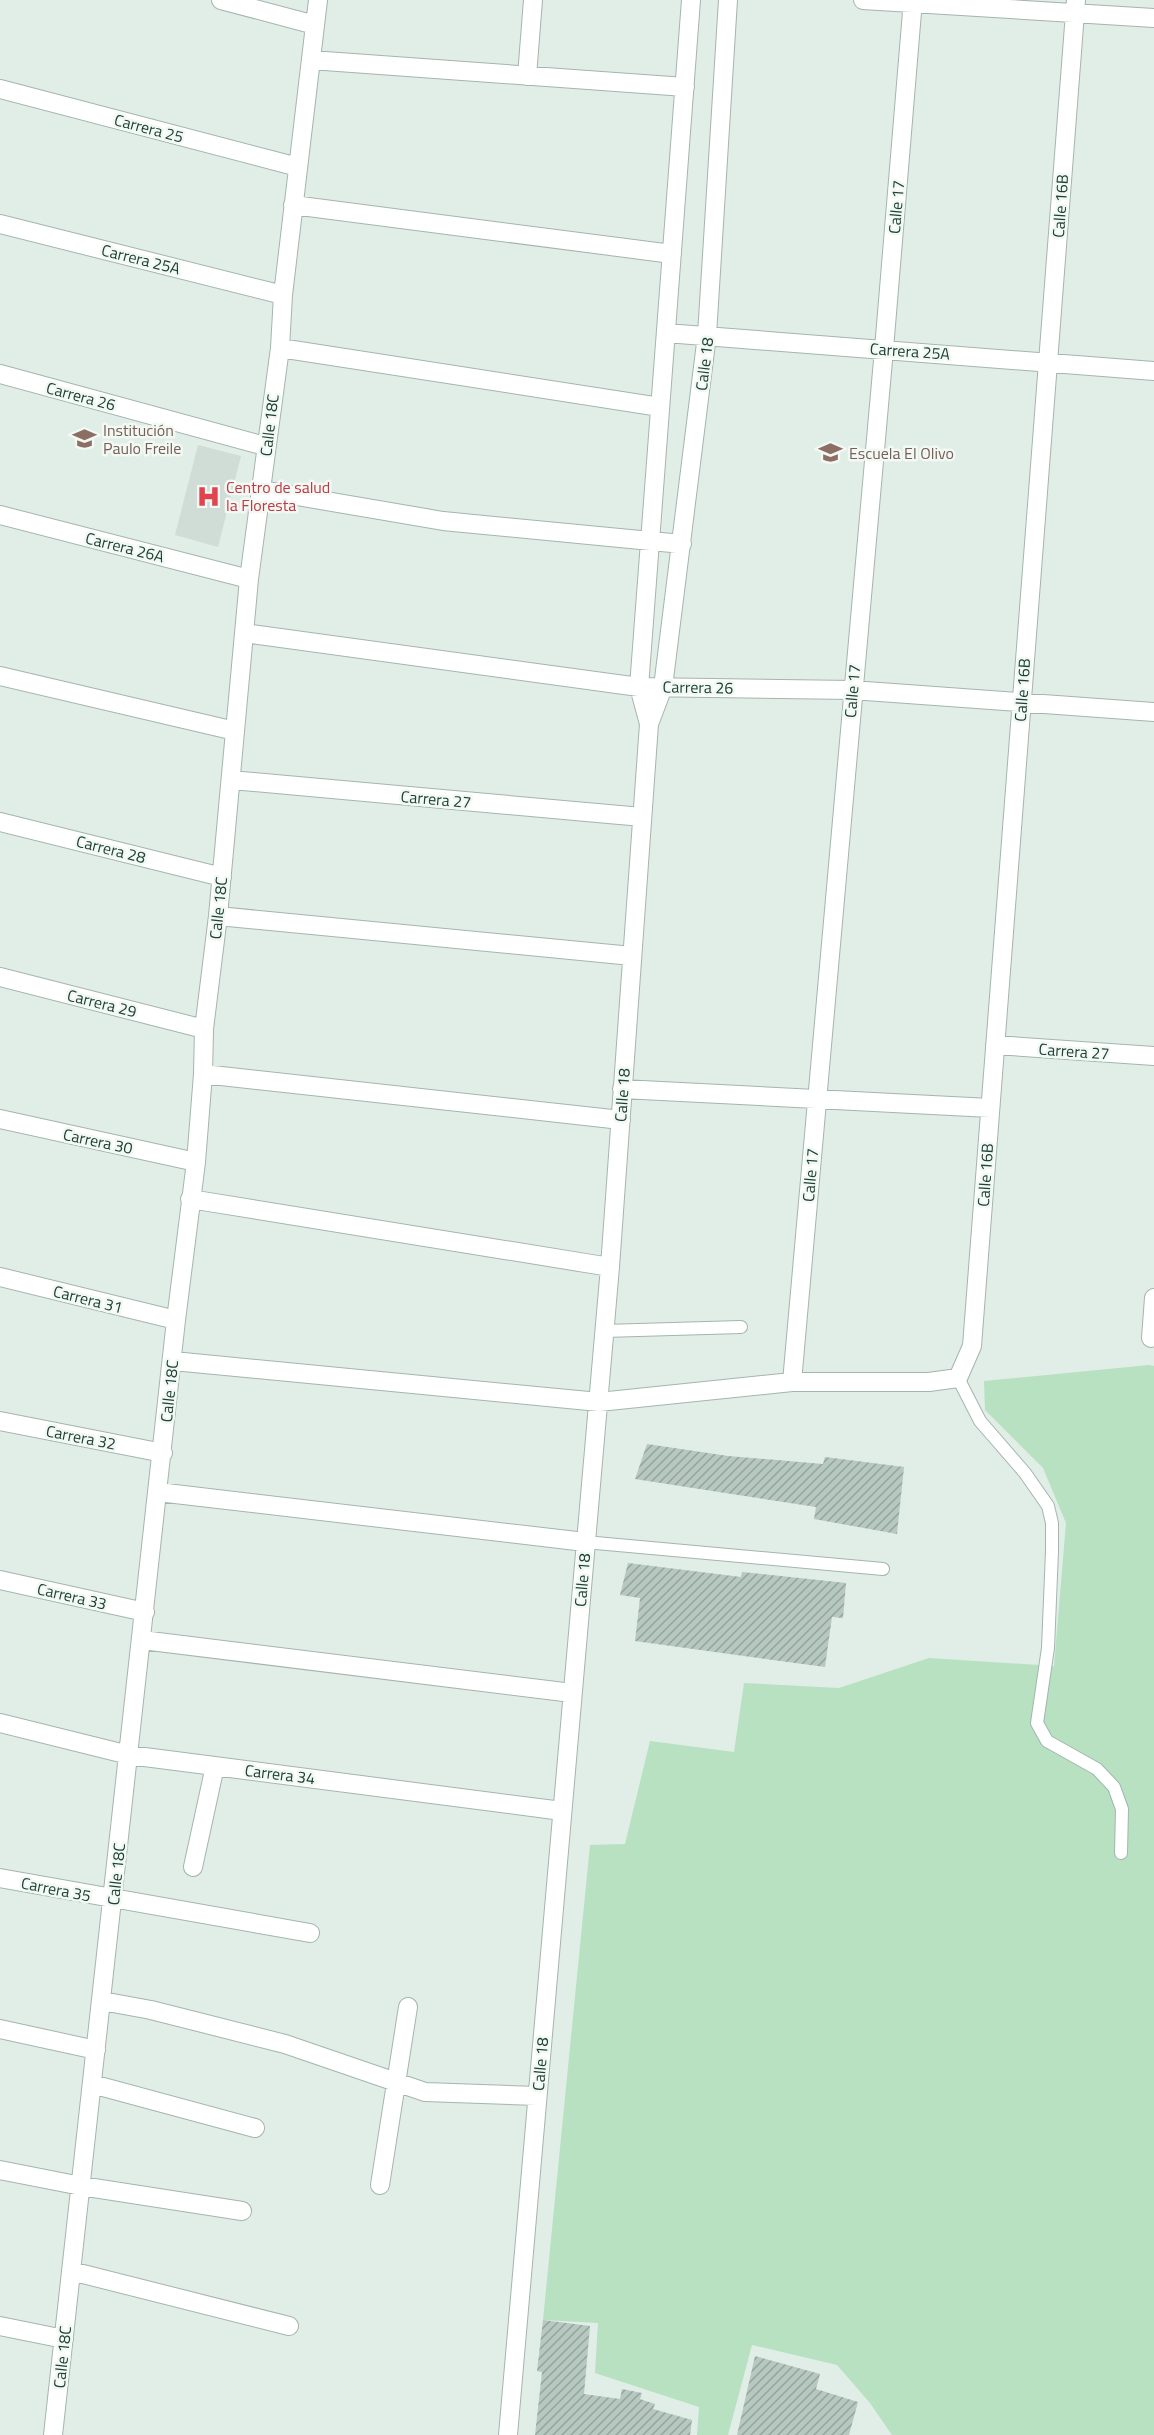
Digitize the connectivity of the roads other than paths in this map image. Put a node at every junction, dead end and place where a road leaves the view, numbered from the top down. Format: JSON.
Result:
{"nodes":[{"id":1,"x":221,"y":0,"type":"edge"},
{"id":2,"x":318,"y":0,"type":"edge"},
{"id":3,"x":533,"y":0,"type":"edge"},
{"id":4,"x":691,"y":0,"type":"edge"},
{"id":5,"x":728,"y":0,"type":"edge"},
{"id":6,"x":863,"y":0,"type":"edge"},
{"id":7,"x":912,"y":1,"type":"edge"},
{"id":8,"x":1076,"y":6,"type":"edge"},
{"id":9,"x":1154,"y":18,"type":"edge"},
{"id":10,"x":315,"y":25,"type":"junction"},
{"id":11,"x":310,"y":60,"type":"junction"},
{"id":12,"x":527,"y":76,"type":"junction"},
{"id":13,"x":685,"y":87,"type":"junction"},
{"id":14,"x":0,"y":90,"type":"edge"},
{"id":15,"x":298,"y":167,"type":"junction"},
{"id":16,"x":293,"y":205,"type":"junction"},
{"id":17,"x":0,"y":224,"type":"edge"},
{"id":18,"x":672,"y":254,"type":"junction"},
{"id":19,"x":283,"y":295,"type":"junction"},
{"id":20,"x":666,"y":333,"type":"junction"},
{"id":21,"x":707,"y":336,"type":"junction"},
{"id":22,"x":280,"y":348,"type":"junction"},
{"id":23,"x":884,"y":349,"type":"junction"},
{"id":24,"x":1048,"y":362,"type":"junction"},
{"id":25,"x":1154,"y":371,"type":"edge"},
{"id":26,"x":0,"y":374,"type":"edge"},
{"id":27,"x":660,"y":407,"type":"junction"},
{"id":28,"x":265,"y":446,"type":"junction"},
{"id":29,"x":262,"y":490,"type":"junction"},
{"id":30,"x":0,"y":515,"type":"edge"},
{"id":31,"x":650,"y":540,"type":"junction"},
{"id":32,"x":682,"y":544,"type":"junction"},
{"id":33,"x":249,"y":579,"type":"junction"},
{"id":34,"x":244,"y":633,"type":"junction"},
{"id":35,"x":0,"y":676,"type":"edge"},
{"id":36,"x":639,"y":687,"type":"junction"},
{"id":37,"x":663,"y":687,"type":"junction"},
{"id":38,"x":852,"y":690,"type":"junction"},
{"id":39,"x":1021,"y":703,"type":"junction"},
{"id":40,"x":1154,"y":712,"type":"edge"},
{"id":41,"x":649,"y":724,"type":"junction"},
{"id":42,"x":235,"y":731,"type":"junction"},
{"id":43,"x":231,"y":780,"type":"junction"},
{"id":44,"x":642,"y":817,"type":"junction"},
{"id":45,"x":0,"y":822,"type":"edge"},
{"id":46,"x":222,"y":877,"type":"junction"},
{"id":47,"x":218,"y":916,"type":"junction"},
{"id":48,"x":632,"y":956,"type":"junction"},
{"id":49,"x":0,"y":977,"type":"edge"},
{"id":50,"x":204,"y":1029,"type":"junction"},
{"id":51,"x":995,"y":1045,"type":"junction"},
{"id":52,"x":1154,"y":1056,"type":"edge"},
{"id":53,"x":204,"y":1074,"type":"junction"},
{"id":54,"x":622,"y":1089,"type":"junction"},
{"id":55,"x":817,"y":1099,"type":"junction"},
{"id":56,"x":990,"y":1108,"type":"junction"},
{"id":57,"x":0,"y":1119,"type":"edge"},
{"id":58,"x":621,"y":1120,"type":"junction"},
{"id":59,"x":196,"y":1162,"type":"junction"},
{"id":60,"x":190,"y":1199,"type":"junction"},
{"id":61,"x":610,"y":1267,"type":"junction"},
{"id":62,"x":0,"y":1277,"type":"edge"},
{"id":63,"x":1154,"y":1298,"type":"edge"},
{"id":64,"x":176,"y":1320,"type":"junction"},
{"id":65,"x":741,"y":1328,"type":"dead end"},
{"id":66,"x":604,"y":1331,"type":"junction"},
{"id":67,"x":1151,"y":1338,"type":"dead end"},
{"id":68,"x":173,"y":1361,"type":"junction"},
{"id":69,"x":958,"y":1377,"type":"junction"},
{"id":70,"x":792,"y":1382,"type":"junction"},
{"id":71,"x":598,"y":1402,"type":"junction"},
{"id":72,"x":0,"y":1421,"type":"edge"},
{"id":73,"x":163,"y":1453,"type":"junction"},
{"id":74,"x":158,"y":1492,"type":"junction"},
{"id":75,"x":585,"y":1542,"type":"junction"},
{"id":76,"x":883,"y":1569,"type":"dead end"},
{"id":77,"x":0,"y":1580,"type":"edge"},
{"id":78,"x":145,"y":1612,"type":"junction"},
{"id":79,"x":142,"y":1640,"type":"junction"},
{"id":80,"x":572,"y":1693,"type":"junction"},
{"id":81,"x":0,"y":1723,"type":"edge"},
{"id":82,"x":129,"y":1755,"type":"junction"},
{"id":83,"x":215,"y":1766,"type":"junction"},
{"id":84,"x":562,"y":1811,"type":"junction"},
{"id":85,"x":1121,"y":1853,"type":"dead end"},
{"id":86,"x":193,"y":1867,"type":"dead end"},
{"id":87,"x":0,"y":1878,"type":"edge"},
{"id":88,"x":113,"y":1900,"type":"junction"},
{"id":89,"x":310,"y":1933,"type":"dead end"},
{"id":90,"x":102,"y":2001,"type":"junction"},
{"id":91,"x":408,"y":2007,"type":"dead end"},
{"id":92,"x":0,"y":2029,"type":"edge"},
{"id":93,"x":96,"y":2050,"type":"junction"},
{"id":94,"x":397,"y":2083,"type":"junction"},
{"id":95,"x":92,"y":2084,"type":"junction"},
{"id":96,"x":537,"y":2096,"type":"junction"},
{"id":97,"x":255,"y":2128,"type":"dead end"},
{"id":98,"x":0,"y":2170,"type":"edge"},
{"id":99,"x":380,"y":2185,"type":"dead end"},
{"id":100,"x":81,"y":2186,"type":"junction"},
{"id":101,"x":243,"y":2211,"type":"dead end"},
{"id":102,"x":71,"y":2271,"type":"junction"},
{"id":103,"x":0,"y":2326,"type":"edge"},
{"id":104,"x":289,"y":2326,"type":"dead end"},
{"id":105,"x":64,"y":2339,"type":"junction"},
{"id":106,"x":53,"y":2435,"type":"edge"},
{"id":107,"x":508,"y":2435,"type":"edge"}],
"edges":[{"from":1,"to":10,"type":"street"},
{"from":2,"to":10,"type":"street","name":"Calle 18C"},
{"from":3,"to":12,"type":"street"},
{"from":4,"to":13,"type":"street","name":"Calle 18"},
{"from":5,"to":21,"type":"street","name":"Calle 18"},
{"from":6,"to":7,"type":"street"},
{"from":7,"to":8,"type":"street"},
{"from":7,"to":23,"type":"street","name":"Calle 17"},
{"from":8,"to":9,"type":"street"},
{"from":8,"to":24,"type":"street","name":"Calle 16B"},
{"from":10,"to":11,"type":"street","name":"Calle 18C"},
{"from":11,"to":12,"type":"street"},
{"from":11,"to":15,"type":"street","name":"Calle 18C"},
{"from":12,"to":13,"type":"street"},
{"from":13,"to":18,"type":"street","name":"Calle 18"},
{"from":14,"to":15,"type":"street","name":"Carrera 25"},
{"from":15,"to":16,"type":"street","name":"Calle 18C"},
{"from":16,"to":18,"type":"street"},
{"from":16,"to":19,"type":"street","name":"Calle 18C"},
{"from":17,"to":19,"type":"street","name":"Carrera 25A"},
{"from":18,"to":20,"type":"street","name":"Calle 18"},
{"from":19,"to":22,"type":"street","name":"Calle 18C"},
{"from":20,"to":21,"type":"street","name":"Carrera 25A"},
{"from":20,"to":27,"type":"street","name":"Calle 18"},
{"from":21,"to":23,"type":"street","name":"Carrera 25A"},
{"from":21,"to":32,"type":"street","name":"Calle 18"},
{"from":22,"to":27,"type":"street"},
{"from":22,"to":28,"type":"street","name":"Calle 18C"},
{"from":23,"to":24,"type":"street","name":"Carrera 25A"},
{"from":23,"to":38,"type":"street","name":"Calle 17"},
{"from":24,"to":25,"type":"street","name":"Carrera 25A"},
{"from":24,"to":39,"type":"street","name":"Calle 16B"},
{"from":26,"to":28,"type":"street","name":"Carrera 26"},
{"from":27,"to":31,"type":"street","name":"Calle 18"},
{"from":28,"to":29,"type":"street","name":"Calle 18C"},
{"from":29,"to":31,"type":"street"},
{"from":29,"to":33,"type":"street","name":"Calle 18C"},
{"from":30,"to":33,"type":"street","name":"Carrera 26A"},
{"from":31,"to":32,"type":"street"},
{"from":31,"to":36,"type":"street","name":"Calle 18"},
{"from":32,"to":37,"type":"street","name":"Calle 18"},
{"from":33,"to":34,"type":"street","name":"Calle 18C"},
{"from":34,"to":36,"type":"street","name":"Carrera 26"},
{"from":34,"to":42,"type":"street","name":"Calle 18C"},
{"from":35,"to":42,"type":"street"},
{"from":36,"to":37,"type":"street","name":"Carrera 26"},
{"from":36,"to":41,"type":"street","name":"Calle 18"},
{"from":37,"to":38,"type":"street","name":"Carrera 26"},
{"from":37,"to":41,"type":"street","name":"Calle 18"},
{"from":38,"to":39,"type":"street","name":"Carrera 26"},
{"from":38,"to":55,"type":"street","name":"Calle 17"},
{"from":39,"to":40,"type":"street","name":"Carrera 26"},
{"from":39,"to":51,"type":"street","name":"Calle 16B"},
{"from":41,"to":44,"type":"street","name":"Calle 18"},
{"from":42,"to":43,"type":"street","name":"Calle 18C"},
{"from":43,"to":44,"type":"street","name":"Carrera 27"},
{"from":43,"to":46,"type":"street","name":"Calle 18C"},
{"from":44,"to":48,"type":"street","name":"Calle 18"},
{"from":45,"to":46,"type":"street","name":"Carrera 28"},
{"from":46,"to":47,"type":"street","name":"Calle 18C"},
{"from":47,"to":48,"type":"street"},
{"from":47,"to":50,"type":"street","name":"Calle 18C"},
{"from":48,"to":54,"type":"street","name":"Calle 18"},
{"from":49,"to":50,"type":"street","name":"Carrera 29"},
{"from":50,"to":53,"type":"street","name":"Calle 18C"},
{"from":51,"to":52,"type":"street","name":"Carrera 27"},
{"from":51,"to":56,"type":"street","name":"Calle 16B"},
{"from":53,"to":58,"type":"street"},
{"from":53,"to":59,"type":"street","name":"Calle 18C"},
{"from":54,"to":55,"type":"street"},
{"from":54,"to":58,"type":"street","name":"Calle 18"},
{"from":55,"to":56,"type":"street"},
{"from":55,"to":70,"type":"street","name":"Calle 17"},
{"from":56,"to":69,"type":"street","name":"Calle 16B"},
{"from":57,"to":59,"type":"street","name":"Carrera 30"},
{"from":58,"to":61,"type":"street","name":"Calle 18"},
{"from":59,"to":60,"type":"street","name":"Calle 18C"},
{"from":60,"to":61,"type":"street"},
{"from":60,"to":64,"type":"street","name":"Calle 18C"},
{"from":61,"to":66,"type":"street","name":"Calle 18"},
{"from":62,"to":64,"type":"street","name":"Carrera 31"},
{"from":63,"to":67,"type":"street"},
{"from":64,"to":68,"type":"street","name":"Calle 18C"},
{"from":65,"to":66,"type":"lane"},
{"from":66,"to":71,"type":"street","name":"Calle 18"},
{"from":68,"to":71,"type":"street"},
{"from":68,"to":73,"type":"street","name":"Calle 18C"},
{"from":69,"to":70,"type":"street"},
{"from":69,"to":85,"type":"lane"},
{"from":70,"to":71,"type":"street"},
{"from":71,"to":75,"type":"street","name":"Calle 18"},
{"from":72,"to":73,"type":"street","name":"Carrera 32"},
{"from":73,"to":74,"type":"street","name":"Calle 18C"},
{"from":74,"to":75,"type":"street"},
{"from":74,"to":78,"type":"street","name":"Calle 18C"},
{"from":75,"to":76,"type":"lane"},
{"from":75,"to":80,"type":"street","name":"Calle 18"},
{"from":77,"to":78,"type":"street","name":"Carrera 33"},
{"from":78,"to":79,"type":"street","name":"Calle 18C"},
{"from":79,"to":80,"type":"street"},
{"from":79,"to":82,"type":"street","name":"Calle 18C"},
{"from":80,"to":84,"type":"street","name":"Calle 18"},
{"from":81,"to":82,"type":"street","name":"Carrera 34"},
{"from":82,"to":83,"type":"street","name":"Carrera 34"},
{"from":82,"to":88,"type":"street","name":"Calle 18C"},
{"from":83,"to":84,"type":"street","name":"Carrera 34"},
{"from":83,"to":86,"type":"street"},
{"from":84,"to":96,"type":"street","name":"Calle 18"},
{"from":87,"to":88,"type":"street","name":"Carrera 35"},
{"from":88,"to":89,"type":"street","name":"Carrera 35"},
{"from":88,"to":90,"type":"street","name":"Calle 18C"},
{"from":90,"to":93,"type":"street","name":"Calle 18C"},
{"from":90,"to":94,"type":"street"},
{"from":91,"to":94,"type":"street"},
{"from":92,"to":93,"type":"street"},
{"from":93,"to":95,"type":"street","name":"Calle 18C"},
{"from":94,"to":96,"type":"street"},
{"from":94,"to":99,"type":"street"},
{"from":95,"to":97,"type":"street"},
{"from":95,"to":100,"type":"street","name":"Calle 18C"},
{"from":96,"to":107,"type":"street","name":"Calle 18"},
{"from":98,"to":100,"type":"street"},
{"from":100,"to":101,"type":"street"},
{"from":100,"to":102,"type":"street","name":"Calle 18C"},
{"from":102,"to":104,"type":"street"},
{"from":102,"to":105,"type":"street","name":"Calle 18C"},
{"from":103,"to":105,"type":"street"},
{"from":105,"to":106,"type":"street","name":"Calle 18C"}]}
